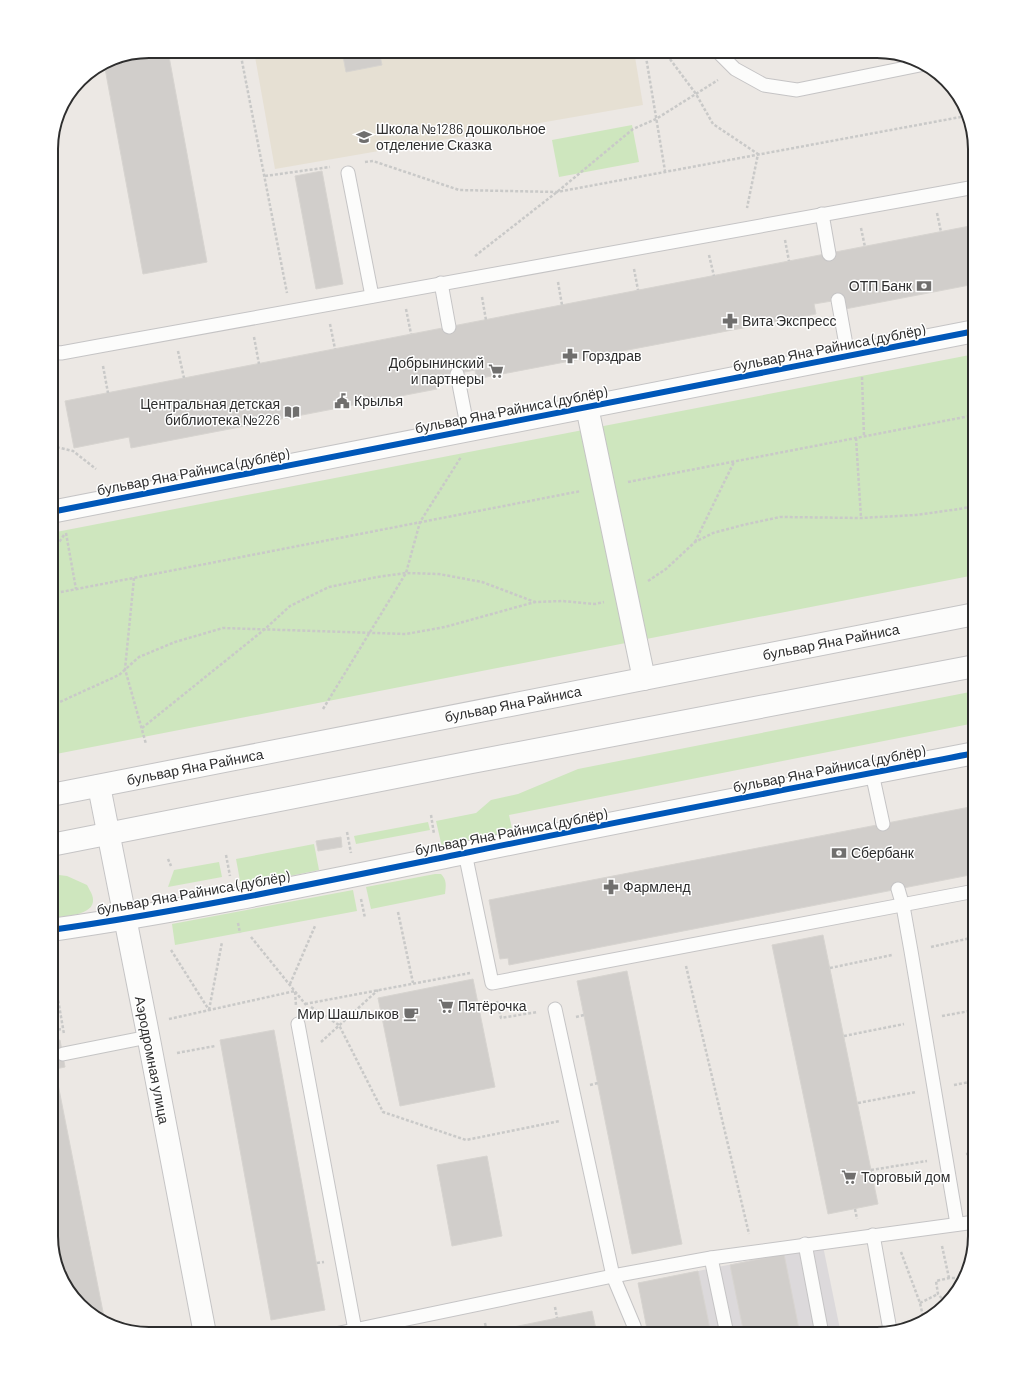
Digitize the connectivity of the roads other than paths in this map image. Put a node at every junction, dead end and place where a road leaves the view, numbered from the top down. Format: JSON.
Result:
{"nodes":[{"id":1,"x":724,"y":58,"type":"edge"},
{"id":2,"x":915,"y":66,"type":"edge"},
{"id":3,"x":348,"y":173,"type":"dead end"},
{"id":4,"x":968,"y":188,"type":"edge"},
{"id":5,"x":822,"y":214,"type":"junction"},
{"id":6,"x":829,"y":254,"type":"dead end"},
{"id":7,"x":441,"y":283,"type":"junction"},
{"id":8,"x":372,"y":296,"type":"junction"},
{"id":9,"x":838,"y":300,"type":"dead end"},
{"id":10,"x":449,"y":327,"type":"dead end"},
{"id":11,"x":968,"y":332,"type":"edge"},
{"id":12,"x":58,"y":353,"type":"edge"},
{"id":13,"x":848,"y":356,"type":"junction"},
{"id":14,"x":457,"y":374,"type":"dead end"},
{"id":15,"x":587,"y":407,"type":"junction"},
{"id":16,"x":468,"y":430,"type":"junction"},
{"id":17,"x":58,"y":511,"type":"edge"},
{"id":18,"x":968,"y":615,"type":"edge"},
{"id":19,"x":968,"y":667,"type":"edge"},
{"id":20,"x":644,"y":679,"type":"junction"},
{"id":21,"x":968,"y":754,"type":"edge"},
{"id":22,"x":872,"y":773,"type":"junction"},
{"id":23,"x":99,"y":786,"type":"junction"},
{"id":24,"x":58,"y":794,"type":"edge"},
{"id":25,"x":883,"y":824,"type":"dead end"},
{"id":26,"x":108,"y":833,"type":"junction"},
{"id":27,"x":58,"y":844,"type":"edge"},
{"id":28,"x":465,"y":853,"type":"junction"},
{"id":29,"x":898,"y":889,"type":"dead end"},
{"id":30,"x":968,"y":892,"type":"edge"},
{"id":31,"x":903,"y":906,"type":"junction"},
{"id":32,"x":125,"y":919,"type":"junction"},
{"id":33,"x":58,"y":929,"type":"edge"},
{"id":34,"x":555,"y":1009,"type":"road end"},
{"id":35,"x":298,"y":1024,"type":"dead end"},
{"id":36,"x":147,"y":1030,"type":"junction"},
{"id":37,"x":65,"y":1053,"type":"road end"},
{"id":38,"x":968,"y":1223,"type":"edge"},
{"id":39,"x":957,"y":1224,"type":"junction"},
{"id":40,"x":873,"y":1236,"type":"junction"},
{"id":41,"x":806,"y":1244,"type":"junction"},
{"id":42,"x":711,"y":1258,"type":"junction"},
{"id":43,"x":613,"y":1276,"type":"junction"},
{"id":44,"x":889,"y":1326,"type":"edge"},
{"id":45,"x":204,"y":1327,"type":"edge"},
{"id":46,"x":354,"y":1327,"type":"edge"},
{"id":47,"x":369,"y":1327,"type":"edge"},
{"id":48,"x":634,"y":1327,"type":"edge"},
{"id":49,"x":726,"y":1327,"type":"edge"},
{"id":50,"x":821,"y":1327,"type":"edge"}],
"edges":[{"from":1,"to":2,"type":"lane"},
{"from":3,"to":8,"type":"lane"},
{"from":4,"to":5,"type":"lane"},
{"from":5,"to":6,"type":"lane"},
{"from":5,"to":7,"type":"lane"},
{"from":7,"to":8,"type":"lane"},
{"from":7,"to":10,"type":"lane"},
{"from":8,"to":12,"type":"lane"},
{"from":9,"to":13,"type":"lane"},
{"from":11,"to":13,"type":"street","name":"бульвар Яна Райниса (дублёр)"},
{"from":13,"to":15,"type":"street","name":"бульвар Яна Райниса (дублёр)"},
{"from":14,"to":16,"type":"lane"},
{"from":15,"to":16,"type":"street","name":"бульвар Яна Райниса (дублёр)"},
{"from":15,"to":20,"type":"street"},
{"from":16,"to":17,"type":"street","name":"бульвар Яна Райниса (дублёр)"},
{"from":18,"to":20,"type":"street","name":"бульвар Яна Райниса"},
{"from":19,"to":26,"type":"street"},
{"from":20,"to":23,"type":"street","name":"бульвар Яна Райниса"},
{"from":21,"to":22,"type":"street","name":"бульвар Яна Райниса (дублёр)"},
{"from":22,"to":25,"type":"lane"},
{"from":22,"to":28,"type":"street","name":"бульвар Яна Райниса (дублёр)"},
{"from":23,"to":24,"type":"street","name":"бульвар Яна Райниса"},
{"from":23,"to":26,"type":"street","name":"Аэродромная улица"},
{"from":26,"to":27,"type":"street"},
{"from":26,"to":32,"type":"street","name":"Аэродромная улица"},
{"from":28,"to":31,"type":"lane"},
{"from":28,"to":32,"type":"street","name":"бульвар Яна Райниса (дублёр)"},
{"from":29,"to":31,"type":"lane"},
{"from":30,"to":31,"type":"lane"},
{"from":31,"to":39,"type":"lane"},
{"from":32,"to":33,"type":"street","name":"бульвар Яна Райниса (дублёр)"},
{"from":32,"to":36,"type":"street","name":"Аэродромная улица"},
{"from":34,"to":43,"type":"lane"},
{"from":35,"to":46,"type":"lane"},
{"from":36,"to":37,"type":"lane"},
{"from":36,"to":45,"type":"street","name":"Аэродромная улица"},
{"from":38,"to":39,"type":"lane"},
{"from":39,"to":40,"type":"lane"},
{"from":40,"to":41,"type":"lane"},
{"from":40,"to":44,"type":"lane"},
{"from":41,"to":42,"type":"lane"},
{"from":41,"to":50,"type":"lane"},
{"from":42,"to":43,"type":"lane"},
{"from":42,"to":49,"type":"lane"},
{"from":43,"to":47,"type":"lane"},
{"from":43,"to":48,"type":"lane"}]}
